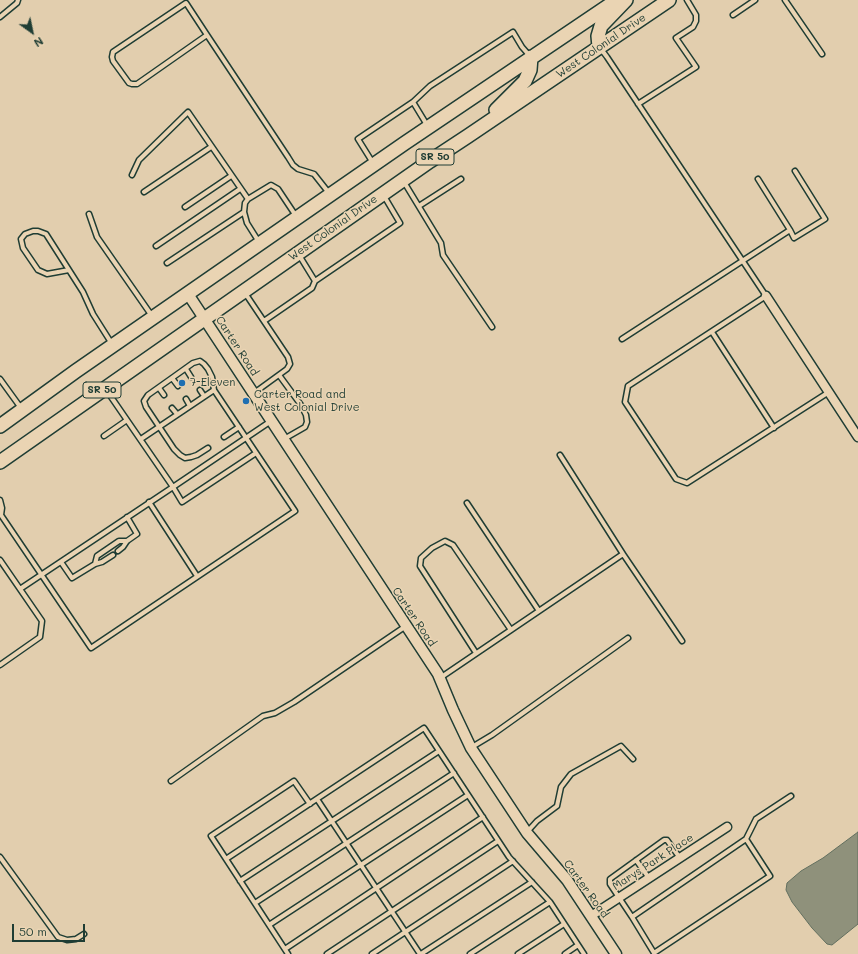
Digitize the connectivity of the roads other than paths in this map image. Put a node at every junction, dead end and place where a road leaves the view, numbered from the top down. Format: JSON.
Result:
{"nodes":[{"id":1,"x":18,"y":0,"type":"edge"},
{"id":2,"x":626,"y":0,"type":"edge"},
{"id":3,"x":669,"y":0,"type":"edge"},
{"id":4,"x":687,"y":0,"type":"edge"},
{"id":5,"x":755,"y":0,"type":"edge"},
{"id":6,"x":785,"y":0,"type":"edge"},
{"id":7,"x":613,"y":1,"type":"edge"},
{"id":8,"x":733,"y":15,"type":"dead end"},
{"id":9,"x":0,"y":16,"type":"edge"},
{"id":10,"x":207,"y":35,"type":"junction"},
{"id":11,"x":599,"y":47,"type":"junction"},
{"id":12,"x":822,"y":54,"type":"dead end"},
{"id":13,"x":531,"y":57,"type":"junction"},
{"id":14,"x":412,"y":102,"type":"junction"},
{"id":15,"x":638,"y":104,"type":"junction"},
{"id":16,"x":428,"y":127,"type":"junction"},
{"id":17,"x":468,"y":136,"type":"junction"},
{"id":18,"x":210,"y":147,"type":"junction"},
{"id":19,"x":374,"y":165,"type":"junction"},
{"id":20,"x":795,"y":171,"type":"dead end"},
{"id":21,"x":132,"y":175,"type":"dead end"},
{"id":22,"x":231,"y":176,"type":"junction"},
{"id":23,"x":461,"y":179,"type":"dead end"},
{"id":24,"x":758,"y":179,"type":"dead end"},
{"id":25,"x":402,"y":180,"type":"junction"},
{"id":26,"x":240,"y":189,"type":"junction"},
{"id":27,"x":144,"y":192,"type":"dead end"},
{"id":28,"x":382,"y":194,"type":"junction"},
{"id":29,"x":330,"y":195,"type":"junction"},
{"id":30,"x":248,"y":199,"type":"junction"},
{"id":31,"x":419,"y":206,"type":"junction"},
{"id":32,"x":185,"y":207,"type":"dead end"},
{"id":33,"x":244,"y":212,"type":"junction"},
{"id":34,"x":89,"y":214,"type":"dead end"},
{"id":35,"x":297,"y":218,"type":"junction"},
{"id":36,"x":790,"y":230,"type":"junction"},
{"id":37,"x":260,"y":244,"type":"junction"},
{"id":38,"x":156,"y":246,"type":"dead end"},
{"id":39,"x":297,"y":253,"type":"junction"},
{"id":40,"x":743,"y":261,"type":"junction"},
{"id":41,"x":167,"y":263,"type":"dead end"},
{"id":42,"x":69,"y":270,"type":"junction"},
{"id":43,"x":315,"y":281,"type":"junction"},
{"id":44,"x":244,"y":291,"type":"junction"},
{"id":45,"x":188,"y":294,"type":"junction"},
{"id":46,"x":766,"y":296,"type":"junction"},
{"id":47,"x":153,"y":318,"type":"junction"},
{"id":48,"x":204,"y":318,"type":"junction"},
{"id":49,"x":264,"y":320,"type":"junction"},
{"id":50,"x":492,"y":327,"type":"dead end"},
{"id":51,"x":712,"y":332,"type":"junction"},
{"id":52,"x":622,"y":339,"type":"dead end"},
{"id":53,"x":113,"y":346,"type":"junction"},
{"id":54,"x":186,"y":369,"type":"junction"},
{"id":55,"x":279,"y":375,"type":"junction"},
{"id":56,"x":191,"y":377,"type":"dead end"},
{"id":57,"x":0,"y":378,"type":"edge"},
{"id":58,"x":172,"y":378,"type":"junction"},
{"id":59,"x":178,"y":386,"type":"dead end"},
{"id":60,"x":105,"y":388,"type":"junction"},
{"id":61,"x":159,"y":388,"type":"junction"},
{"id":62,"x":200,"y":390,"type":"dead end"},
{"id":63,"x":214,"y":390,"type":"junction"},
{"id":64,"x":829,"y":392,"type":"junction"},
{"id":65,"x":254,"y":393,"type":"junction"},
{"id":66,"x":164,"y":395,"type":"dead end"},
{"id":67,"x":204,"y":396,"type":"junction"},
{"id":68,"x":186,"y":399,"type":"dead end"},
{"id":69,"x":190,"y":406,"type":"junction"},
{"id":70,"x":172,"y":408,"type":"dead end"},
{"id":71,"x":22,"y":410,"type":"junction"},
{"id":72,"x":177,"y":414,"type":"junction"},
{"id":73,"x":127,"y":420,"type":"junction"},
{"id":74,"x":272,"y":421,"type":"junction"},
{"id":75,"x":0,"y":426,"type":"edge"},
{"id":76,"x":159,"y":427,"type":"junction"},
{"id":77,"x":239,"y":427,"type":"junction"},
{"id":78,"x":774,"y":428,"type":"junction"},
{"id":79,"x":0,"y":434,"type":"edge"},
{"id":80,"x":104,"y":436,"type":"dead end"},
{"id":81,"x":224,"y":437,"type":"dead end"},
{"id":82,"x":858,"y":437,"type":"edge"},
{"id":83,"x":246,"y":438,"type":"junction"},
{"id":84,"x":141,"y":439,"type":"junction"},
{"id":85,"x":284,"y":440,"type":"junction"},
{"id":86,"x":208,"y":448,"type":"dead end"},
{"id":87,"x":256,"y":453,"type":"junction"},
{"id":88,"x":560,"y":455,"type":"dead end"},
{"id":89,"x":0,"y":462,"type":"edge"},
{"id":90,"x":172,"y":487,"type":"junction"},
{"id":91,"x":0,"y":500,"type":"edge"},
{"id":92,"x":149,"y":502,"type":"junction"},
{"id":93,"x":468,"y":503,"type":"dead end"},
{"id":94,"x":127,"y":518,"type":"junction"},
{"id":95,"x":127,"y":541,"type":"junction"},
{"id":96,"x":118,"y":551,"type":"dead end"},
{"id":97,"x":113,"y":554,"type":"dead end"},
{"id":98,"x":624,"y":554,"type":"junction"},
{"id":99,"x":0,"y":560,"type":"edge"},
{"id":100,"x":61,"y":562,"type":"junction"},
{"id":101,"x":95,"y":564,"type":"junction"},
{"id":102,"x":41,"y":575,"type":"junction"},
{"id":103,"x":198,"y":576,"type":"junction"},
{"id":104,"x":20,"y":589,"type":"junction"},
{"id":105,"x":539,"y":611,"type":"junction"},
{"id":106,"x":406,"y":626,"type":"junction"},
{"id":107,"x":510,"y":630,"type":"junction"},
{"id":108,"x":628,"y":638,"type":"dead end"},
{"id":109,"x":682,"y":641,"type":"dead end"},
{"id":110,"x":476,"y":654,"type":"junction"},
{"id":111,"x":0,"y":666,"type":"edge"},
{"id":112,"x":440,"y":678,"type":"junction"},
{"id":113,"x":471,"y":748,"type":"junction"},
{"id":114,"x":439,"y":751,"type":"junction"},
{"id":115,"x":633,"y":759,"type":"dead end"},
{"id":116,"x":454,"y":773,"type":"junction"},
{"id":117,"x":171,"y":780,"type":"dead end"},
{"id":118,"x":468,"y":795,"type":"junction"},
{"id":119,"x":791,"y":796,"type":"dead end"},
{"id":120,"x":317,"y":799,"type":"junction"},
{"id":121,"x":310,"y":804,"type":"junction"},
{"id":122,"x":483,"y":817,"type":"junction"},
{"id":123,"x":332,"y":821,"type":"junction"},
{"id":124,"x":727,"y":827,"type":"dead end"},
{"id":125,"x":526,"y":832,"type":"junction"},
{"id":126,"x":746,"y":839,"type":"junction"},
{"id":127,"x":498,"y":841,"type":"junction"},
{"id":128,"x":347,"y":843,"type":"junction"},
{"id":129,"x":0,"y":857,"type":"edge"},
{"id":130,"x":680,"y":858,"type":"junction"},
{"id":131,"x":226,"y":860,"type":"junction"},
{"id":132,"x":636,"y":860,"type":"junction"},
{"id":133,"x":513,"y":861,"type":"junction"},
{"id":134,"x":361,"y":865,"type":"junction"},
{"id":135,"x":649,"y":878,"type":"junction"},
{"id":136,"x":240,"y":881,"type":"junction"},
{"id":137,"x":532,"y":882,"type":"junction"},
{"id":138,"x":376,"y":888,"type":"junction"},
{"id":139,"x":620,"y":898,"type":"junction"},
{"id":140,"x":550,"y":902,"type":"junction"},
{"id":141,"x":255,"y":903,"type":"junction"},
{"id":142,"x":392,"y":911,"type":"junction"},
{"id":143,"x":591,"y":916,"type":"junction"},
{"id":144,"x":632,"y":917,"type":"junction"},
{"id":145,"x":564,"y":924,"type":"junction"},
{"id":146,"x":269,"y":925,"type":"junction"},
{"id":147,"x":405,"y":932,"type":"junction"},
{"id":148,"x":84,"y":934,"type":"dead end"},
{"id":149,"x":578,"y":945,"type":"junction"},
{"id":150,"x":284,"y":949,"type":"junction"},
{"id":151,"x":288,"y":954,"type":"edge"},
{"id":152,"x":327,"y":954,"type":"edge"},
{"id":153,"x":372,"y":954,"type":"edge"},
{"id":154,"x":420,"y":954,"type":"edge"},
{"id":155,"x":470,"y":954,"type":"edge"},
{"id":156,"x":518,"y":954,"type":"edge"},
{"id":157,"x":565,"y":954,"type":"edge"},
{"id":158,"x":584,"y":954,"type":"edge"},
{"id":159,"x":616,"y":954,"type":"edge"}],
"edges":[{"from":1,"to":9,"type":"lane"},
{"from":2,"to":11,"type":"highway"},
{"from":3,"to":11,"type":"highway","name":"West Colonial Drive","number":"SR 50"},
{"from":4,"to":15,"type":"lane"},
{"from":5,"to":8,"type":"lane"},
{"from":6,"to":12,"type":"lane"},
{"from":7,"to":13,"type":"highway","number":"SR 50"},
{"from":10,"to":10,"type":"lane"},
{"from":10,"to":29,"type":"lane"},
{"from":11,"to":15,"type":"lane"},
{"from":11,"to":17,"type":"highway","name":"West Colonial Drive","number":"SR 50"},
{"from":13,"to":14,"type":"lane"},
{"from":13,"to":16,"type":"highway","number":"SR 50"},
{"from":13,"to":17,"type":"highway"},
{"from":14,"to":16,"type":"lane"},
{"from":14,"to":19,"type":"lane"},
{"from":15,"to":40,"type":"lane"},
{"from":16,"to":19,"type":"highway","number":"SR 50"},
{"from":17,"to":25,"type":"highway","name":"West Colonial Drive","number":"SR 50"},
{"from":18,"to":21,"type":"lane"},
{"from":18,"to":22,"type":"lane"},
{"from":18,"to":27,"type":"lane"},
{"from":19,"to":29,"type":"highway","number":"SR 50"},
{"from":20,"to":36,"type":"lane"},
{"from":22,"to":26,"type":"lane"},
{"from":22,"to":32,"type":"lane"},
{"from":23,"to":31,"type":"lane"},
{"from":24,"to":36,"type":"lane"},
{"from":25,"to":28,"type":"highway","name":"West Colonial Drive","number":"SR 50"},
{"from":25,"to":31,"type":"lane"},
{"from":26,"to":30,"type":"lane"},
{"from":26,"to":38,"type":"lane"},
{"from":28,"to":39,"type":"highway","name":"West Colonial Drive","number":"SR 50"},
{"from":28,"to":43,"type":"lane"},
{"from":29,"to":35,"type":"highway","number":"SR 50"},
{"from":30,"to":33,"type":"lane"},
{"from":30,"to":35,"type":"lane"},
{"from":31,"to":50,"type":"lane"},
{"from":33,"to":37,"type":"lane"},
{"from":33,"to":41,"type":"lane"},
{"from":34,"to":47,"type":"lane"},
{"from":35,"to":37,"type":"highway","number":"SR 50"},
{"from":36,"to":40,"type":"lane"},
{"from":37,"to":45,"type":"highway","number":"SR 50"},
{"from":39,"to":43,"type":"lane"},
{"from":39,"to":44,"type":"highway","name":"West Colonial Drive","number":"SR 50"},
{"from":40,"to":46,"type":"lane"},
{"from":40,"to":52,"type":"lane"},
{"from":42,"to":42,"type":"lane"},
{"from":42,"to":53,"type":"lane"},
{"from":43,"to":49,"type":"lane"},
{"from":44,"to":48,"type":"highway","name":"West Colonial Drive","number":"SR 50"},
{"from":44,"to":49,"type":"lane"},
{"from":45,"to":47,"type":"highway","number":"SR 50"},
{"from":45,"to":48,"type":"street","name":"Carter Road"},
{"from":46,"to":51,"type":"lane"},
{"from":46,"to":64,"type":"street"},
{"from":47,"to":53,"type":"highway","number":"SR 50"},
{"from":48,"to":60,"type":"highway","name":"West Colonial Drive","number":"SR 50"},
{"from":48,"to":65,"type":"street","name":"Carter Road"},
{"from":49,"to":55,"type":"lane"},
{"from":51,"to":78,"type":"lane"},
{"from":51,"to":78,"type":"lane"},
{"from":53,"to":71,"type":"highway","number":"SR 50"},
{"from":54,"to":56,"type":"lane"},
{"from":54,"to":58,"type":"lane"},
{"from":54,"to":63,"type":"lane"},
{"from":55,"to":65,"type":"lane"},
{"from":55,"to":85,"type":"lane"},
{"from":57,"to":71,"type":"lane"},
{"from":58,"to":59,"type":"lane"},
{"from":58,"to":61,"type":"lane"},
{"from":60,"to":73,"type":"lane"},
{"from":60,"to":89,"type":"highway","name":"West Colonial Drive","number":"SR 50"},
{"from":61,"to":66,"type":"lane"},
{"from":61,"to":76,"type":"lane"},
{"from":62,"to":67,"type":"lane"},
{"from":63,"to":67,"type":"lane"},
{"from":63,"to":77,"type":"lane"},
{"from":64,"to":78,"type":"lane"},
{"from":64,"to":82,"type":"street"},
{"from":65,"to":74,"type":"street","name":"Carter Road"},
{"from":67,"to":69,"type":"lane"},
{"from":68,"to":69,"type":"lane"},
{"from":69,"to":72,"type":"lane"},
{"from":70,"to":72,"type":"lane"},
{"from":71,"to":75,"type":"highway","number":"SR 50"},
{"from":71,"to":79,"type":"highway"},
{"from":72,"to":76,"type":"lane"},
{"from":73,"to":80,"type":"lane"},
{"from":73,"to":84,"type":"lane"},
{"from":74,"to":83,"type":"lane"},
{"from":74,"to":85,"type":"street","name":"Carter Road"},
{"from":76,"to":84,"type":"lane"},
{"from":76,"to":86,"type":"lane"},
{"from":77,"to":81,"type":"lane"},
{"from":77,"to":83,"type":"lane"},
{"from":83,"to":87,"type":"lane"},
{"from":83,"to":90,"type":"lane"},
{"from":84,"to":90,"type":"lane"},
{"from":85,"to":106,"type":"street","name":"Carter Road"},
{"from":87,"to":90,"type":"lane"},
{"from":87,"to":103,"type":"lane"},
{"from":88,"to":98,"type":"lane"},
{"from":90,"to":92,"type":"lane"},
{"from":91,"to":102,"type":"lane"},
{"from":92,"to":94,"type":"lane"},
{"from":92,"to":103,"type":"lane"},
{"from":93,"to":105,"type":"lane"},
{"from":94,"to":95,"type":"lane"},
{"from":94,"to":100,"type":"lane"},
{"from":95,"to":96,"type":"lane"},
{"from":95,"to":101,"type":"lane"},
{"from":97,"to":101,"type":"lane"},
{"from":98,"to":105,"type":"lane"},
{"from":98,"to":109,"type":"lane"},
{"from":99,"to":104,"type":"lane"},
{"from":100,"to":101,"type":"lane"},
{"from":100,"to":102,"type":"lane"},
{"from":102,"to":103,"type":"lane"},
{"from":102,"to":104,"type":"lane"},
{"from":104,"to":111,"type":"lane"},
{"from":105,"to":107,"type":"lane"},
{"from":106,"to":112,"type":"street","name":"Carter Road"},
{"from":106,"to":117,"type":"lane"},
{"from":107,"to":110,"type":"lane"},
{"from":107,"to":110,"type":"lane"},
{"from":108,"to":113,"type":"lane"},
{"from":110,"to":112,"type":"lane"},
{"from":112,"to":113,"type":"street","name":"Carter Road"},
{"from":113,"to":125,"type":"street","name":"Carter Road"},
{"from":114,"to":116,"type":"lane"},
{"from":114,"to":120,"type":"lane"},
{"from":114,"to":123,"type":"lane"},
{"from":115,"to":125,"type":"lane"},
{"from":116,"to":118,"type":"lane"},
{"from":116,"to":128,"type":"lane"},
{"from":118,"to":122,"type":"lane"},
{"from":118,"to":134,"type":"lane"},
{"from":119,"to":126,"type":"lane"},
{"from":120,"to":121,"type":"lane"},
{"from":120,"to":123,"type":"lane"},
{"from":121,"to":131,"type":"lane"},
{"from":121,"to":131,"type":"lane"},
{"from":122,"to":127,"type":"lane"},
{"from":122,"to":138,"type":"lane"},
{"from":123,"to":128,"type":"lane"},
{"from":123,"to":136,"type":"lane"},
{"from":124,"to":130,"type":"street","name":"Marys Park Place"},
{"from":125,"to":143,"type":"street","name":"Carter Road"},
{"from":126,"to":144,"type":"lane"},
{"from":126,"to":144,"type":"lane"},
{"from":127,"to":133,"type":"lane"},
{"from":127,"to":142,"type":"lane"},
{"from":128,"to":134,"type":"lane"},
{"from":128,"to":141,"type":"lane"},
{"from":129,"to":148,"type":"lane"},
{"from":130,"to":132,"type":"lane"},
{"from":130,"to":135,"type":"street","name":"Marys Park Place"},
{"from":131,"to":136,"type":"lane"},
{"from":132,"to":135,"type":"lane"},
{"from":132,"to":139,"type":"lane"},
{"from":133,"to":137,"type":"lane"},
{"from":133,"to":147,"type":"lane"},
{"from":134,"to":138,"type":"lane"},
{"from":134,"to":146,"type":"lane"},
{"from":135,"to":139,"type":"street","name":"Marys Park Place"},
{"from":136,"to":141,"type":"lane"},
{"from":137,"to":140,"type":"lane"},
{"from":137,"to":154,"type":"lane"},
{"from":138,"to":142,"type":"lane"},
{"from":138,"to":150,"type":"lane"},
{"from":139,"to":143,"type":"street","name":"Marys Park Place"},
{"from":139,"to":144,"type":"lane"},
{"from":140,"to":145,"type":"lane"},
{"from":140,"to":155,"type":"lane"},
{"from":141,"to":146,"type":"lane"},
{"from":142,"to":147,"type":"lane"},
{"from":142,"to":152,"type":"lane"},
{"from":143,"to":159,"type":"street","name":"Carter Road"},
{"from":145,"to":149,"type":"lane"},
{"from":145,"to":156,"type":"lane"},
{"from":146,"to":150,"type":"lane"},
{"from":147,"to":153,"type":"lane"},
{"from":147,"to":154,"type":"lane"},
{"from":149,"to":157,"type":"lane"},
{"from":149,"to":158,"type":"lane"},
{"from":150,"to":151,"type":"lane"}]}
